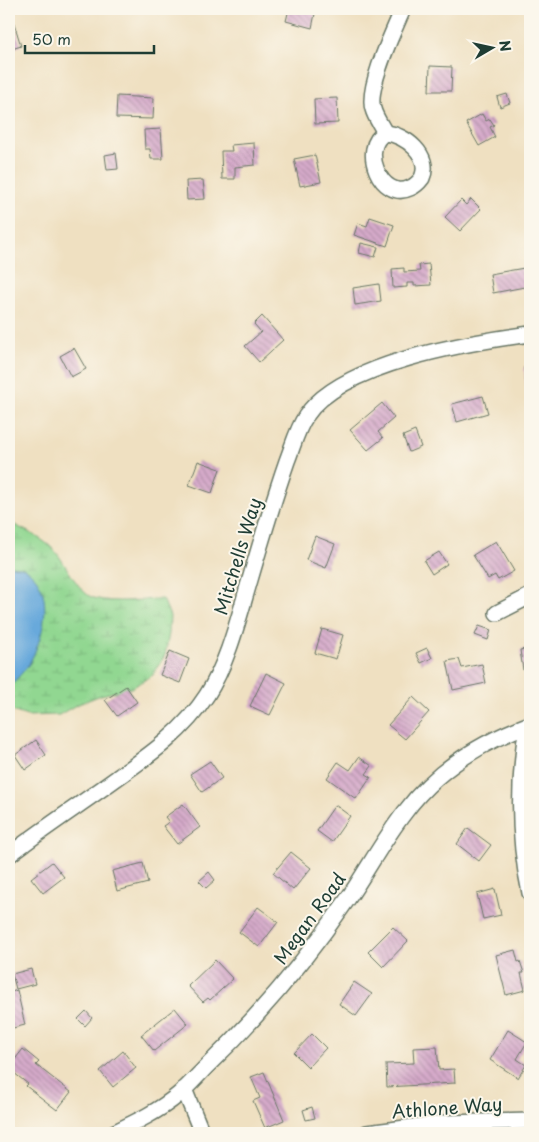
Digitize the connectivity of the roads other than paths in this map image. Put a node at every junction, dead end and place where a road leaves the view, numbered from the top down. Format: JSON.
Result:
{"nodes":[{"id":1,"x":403,"y":9,"type":"edge"},
{"id":2,"x":386,"y":133,"type":"dead end"},
{"id":3,"x":530,"y":334,"type":"edge"},
{"id":4,"x":530,"y":596,"type":"edge"},
{"id":5,"x":498,"y":613,"type":"dead end"},
{"id":6,"x":529,"y":725,"type":"edge"},
{"id":7,"x":9,"y":855,"type":"edge"},
{"id":8,"x":530,"y":893,"type":"edge"},
{"id":9,"x":184,"y":1089,"type":"junction"},
{"id":10,"x":530,"y":1121,"type":"edge"},
{"id":11,"x":113,"y":1133,"type":"edge"},
{"id":12,"x":202,"y":1133,"type":"edge"},
{"id":13,"x":367,"y":1133,"type":"edge"}],
"edges":[{"from":1,"to":2,"type":"street"},
{"from":3,"to":7,"type":"street","name":"Mitchells Way"},
{"from":4,"to":5,"type":"street"},
{"from":6,"to":8,"type":"street"},
{"from":6,"to":9,"type":"street","name":"Megan Road"},
{"from":9,"to":11,"type":"street","name":"Megan Road"},
{"from":9,"to":12,"type":"street"},
{"from":10,"to":13,"type":"street","name":"Athlone Way"}]}
